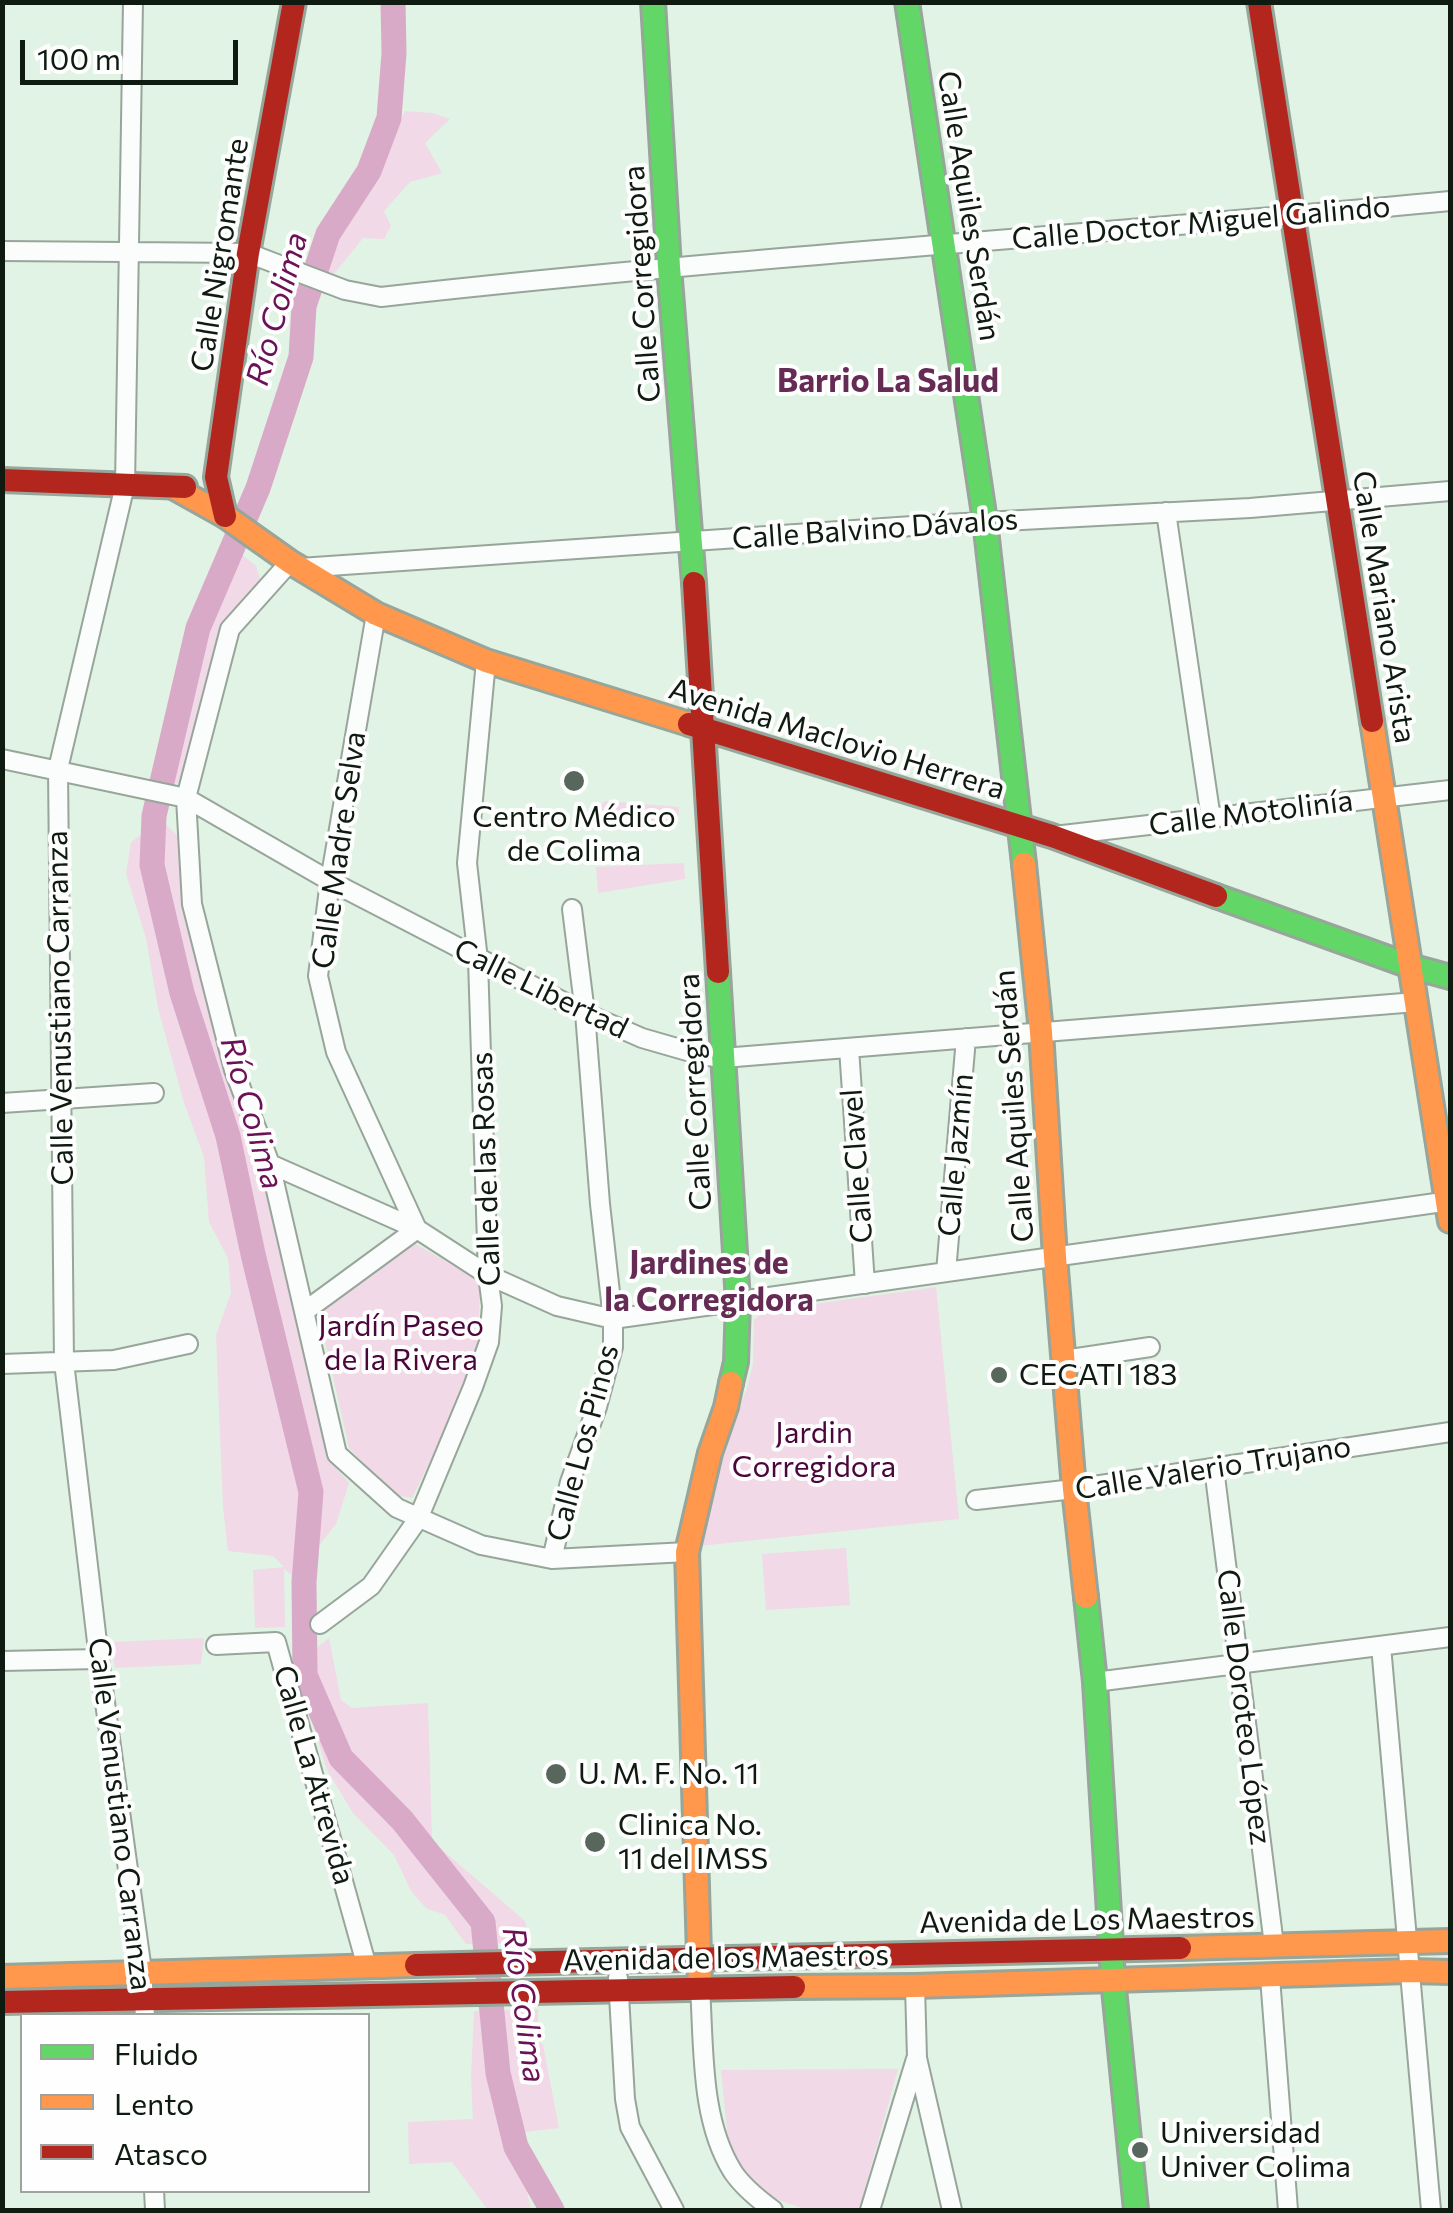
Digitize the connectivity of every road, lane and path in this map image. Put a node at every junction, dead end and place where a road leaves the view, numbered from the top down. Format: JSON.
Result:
{"nodes":[{"id":1,"x":133,"y":2,"type":"edge"},
{"id":2,"x":294,"y":2,"type":"edge"},
{"id":3,"x":653,"y":2,"type":"edge"},
{"id":4,"x":908,"y":2,"type":"edge"},
{"id":5,"x":1259,"y":2,"type":"edge"},
{"id":6,"x":1450,"y":201,"type":"edge"},
{"id":7,"x":1292,"y":216,"type":"junction"},
{"id":8,"x":945,"y":244,"type":"junction"},
{"id":9,"x":2,"y":251,"type":"edge"},
{"id":10,"x":130,"y":253,"type":"junction"},
{"id":11,"x":248,"y":253,"type":"junction"},
{"id":12,"x":670,"y":266,"type":"junction"},
{"id":13,"x":216,"y":477,"type":"junction"},
{"id":14,"x":2,"y":480,"type":"edge"},
{"id":15,"x":125,"y":484,"type":"junction"},
{"id":16,"x":173,"y":487,"type":"junction"},
{"id":17,"x":1450,"y":492,"type":"edge"},
{"id":18,"x":1338,"y":502,"type":"junction"},
{"id":19,"x":1166,"y":512,"type":"junction"},
{"id":20,"x":225,"y":516,"type":"junction"},
{"id":21,"x":985,"y":521,"type":"junction"},
{"id":22,"x":692,"y":541,"type":"junction"},
{"id":23,"x":289,"y":561,"type":"junction"},
{"id":24,"x":376,"y":614,"type":"junction"},
{"id":25,"x":486,"y":660,"type":"junction"},
{"id":26,"x":702,"y":728,"type":"junction"},
{"id":27,"x":2,"y":759,"type":"edge"},
{"id":28,"x":58,"y":769,"type":"junction"},
{"id":29,"x":1450,"y":790,"type":"edge"},
{"id":30,"x":186,"y":798,"type":"junction"},
{"id":31,"x":1384,"y":798,"type":"junction"},
{"id":32,"x":1212,"y":818,"type":"junction"},
{"id":33,"x":1020,"y":827,"type":"junction"},
{"id":34,"x":1052,"y":836,"type":"junction"},
{"id":35,"x":330,"y":881,"type":"junction"},
{"id":36,"x":572,"y":909,"type":"dead end"},
{"id":37,"x":478,"y":960,"type":"junction"},
{"id":38,"x":1410,"y":966,"type":"junction"},
{"id":39,"x":1450,"y":976,"type":"edge"},
{"id":40,"x":1416,"y":1002,"type":"junction"},
{"id":41,"x":584,"y":1014,"type":"junction"},
{"id":42,"x":1041,"y":1032,"type":"junction"},
{"id":43,"x":966,"y":1038,"type":"junction"},
{"id":44,"x":849,"y":1048,"type":"junction"},
{"id":45,"x":723,"y":1058,"type":"junction"},
{"id":46,"x":154,"y":1093,"type":"dead end"},
{"id":47,"x":62,"y":1099,"type":"junction"},
{"id":48,"x":2,"y":1103,"type":"edge"},
{"id":49,"x":270,"y":1164,"type":"junction"},
{"id":50,"x":1450,"y":1208,"type":"edge"},
{"id":51,"x":416,"y":1229,"type":"junction"},
{"id":52,"x":1055,"y":1257,"type":"junction"},
{"id":53,"x":946,"y":1272,"type":"junction"},
{"id":54,"x":488,"y":1275,"type":"junction"},
{"id":55,"x":865,"y":1284,"type":"junction"},
{"id":56,"x":738,"y":1302,"type":"junction"},
{"id":57,"x":305,"y":1311,"type":"junction"},
{"id":58,"x":614,"y":1320,"type":"junction"},
{"id":59,"x":188,"y":1344,"type":"dead end"},
{"id":60,"x":1150,"y":1347,"type":"dead end"},
{"id":61,"x":1064,"y":1360,"type":"junction"},
{"id":62,"x":64,"y":1362,"type":"junction"},
{"id":63,"x":2,"y":1364,"type":"edge"},
{"id":64,"x":1450,"y":1432,"type":"edge"},
{"id":65,"x":1214,"y":1468,"type":"junction"},
{"id":66,"x":1074,"y":1490,"type":"junction"},
{"id":67,"x":976,"y":1500,"type":"dead end"},
{"id":68,"x":418,"y":1518,"type":"junction"},
{"id":69,"x":687,"y":1552,"type":"junction"},
{"id":70,"x":552,"y":1559,"type":"junction"},
{"id":71,"x":320,"y":1624,"type":"dead end"},
{"id":72,"x":1450,"y":1636,"type":"edge"},
{"id":73,"x":216,"y":1645,"type":"dead end"},
{"id":74,"x":1380,"y":1646,"type":"junction"},
{"id":75,"x":99,"y":1659,"type":"junction"},
{"id":76,"x":2,"y":1662,"type":"edge"},
{"id":77,"x":1238,"y":1662,"type":"junction"},
{"id":78,"x":1095,"y":1682,"type":"junction"},
{"id":79,"x":1450,"y":1941,"type":"edge"},
{"id":80,"x":1407,"y":1942,"type":"junction"},
{"id":81,"x":1274,"y":1945,"type":"junction"},
{"id":82,"x":1111,"y":1948,"type":"junction"},
{"id":83,"x":698,"y":1960,"type":"junction"},
{"id":84,"x":618,"y":1961,"type":"junction"},
{"id":85,"x":544,"y":1962,"type":"joint"},
{"id":86,"x":368,"y":1966,"type":"junction"},
{"id":87,"x":142,"y":1971,"type":"junction"},
{"id":88,"x":1409,"y":1971,"type":"junction"},
{"id":89,"x":1450,"y":1972,"type":"edge"},
{"id":90,"x":1270,"y":1976,"type":"junction"},
{"id":91,"x":2,"y":1977,"type":"edge"},
{"id":92,"x":1113,"y":1980,"type":"junction"},
{"id":93,"x":915,"y":1986,"type":"junction"},
{"id":94,"x":700,"y":1988,"type":"junction"},
{"id":95,"x":618,"y":1989,"type":"junction"},
{"id":96,"x":2,"y":2002,"type":"edge"},
{"id":97,"x":144,"y":2007,"type":"edge"},
{"id":98,"x":916,"y":2058,"type":"junction"},
{"id":99,"x":674,"y":2210,"type":"edge"},
{"id":100,"x":772,"y":2210,"type":"edge"},
{"id":101,"x":870,"y":2210,"type":"edge"},
{"id":102,"x":952,"y":2210,"type":"edge"},
{"id":103,"x":1136,"y":2210,"type":"edge"},
{"id":104,"x":1288,"y":2210,"type":"edge"},
{"id":105,"x":1430,"y":2210,"type":"edge"}],
"edges":[{"from":1,"to":10,"type":"street","name":"Calle Venustiano Carranza"},
{"from":2,"to":11,"type":"street","name":"Calle Nigromante"},
{"from":3,"to":12,"type":"street","name":"Calle Corregidora"},
{"from":4,"to":8,"type":"street","name":"Calle Aquiles Serdán"},
{"from":5,"to":7,"type":"street","name":"Calle Mariano Arista"},
{"from":6,"to":7,"type":"street","name":"Calle Doctor Miguel Galindo"},
{"from":7,"to":8,"type":"street","name":"Calle Doctor Miguel Galindo"},
{"from":7,"to":18,"type":"street","name":"Calle Mariano Arista"},
{"from":8,"to":12,"type":"street","name":"Calle Doctor Miguel Galindo"},
{"from":8,"to":21,"type":"street","name":"Calle Aquiles Serdán"},
{"from":9,"to":10,"type":"street","name":"Calle Doctor Miguel Galindo"},
{"from":10,"to":11,"type":"street","name":"Calle Doctor Miguel Galindo"},
{"from":10,"to":15,"type":"street","name":"Calle Venustiano Carranza"},
{"from":11,"to":12,"type":"street","name":"Calle Doctor Miguel Galindo"},
{"from":11,"to":13,"type":"street","name":"Calle Nigromante"},
{"from":12,"to":22,"type":"street","name":"Calle Corregidora"},
{"from":13,"to":16,"type":"street"},
{"from":13,"to":20,"type":"street","name":"Calle Nigromante"},
{"from":14,"to":15,"type":"street"},
{"from":15,"to":16,"type":"street"},
{"from":15,"to":28,"type":"street","name":"Calle Venustiano Carranza"},
{"from":16,"to":20,"type":"street","name":"Avenida Maclovio Herrera"},
{"from":17,"to":18,"type":"street","name":"Calle Balvino Dávalos"},
{"from":18,"to":19,"type":"street","name":"Calle Balvino Dávalos"},
{"from":18,"to":31,"type":"street","name":"Calle Mariano Arista"},
{"from":19,"to":21,"type":"street","name":"Calle Balvino Dávalos"},
{"from":19,"to":32,"type":"street"},
{"from":20,"to":23,"type":"street","name":"Avenida Maclovio Herrera"},
{"from":21,"to":22,"type":"street","name":"Calle Balvino Dávalos"},
{"from":21,"to":33,"type":"street","name":"Calle Aquiles Serdán"},
{"from":22,"to":23,"type":"street","name":"Calle Balvino Dávalos"},
{"from":22,"to":26,"type":"street","name":"Calle Corregidora"},
{"from":23,"to":24,"type":"street","name":"Avenida Maclovio Herrera"},
{"from":23,"to":30,"type":"street"},
{"from":24,"to":25,"type":"street","name":"Avenida Maclovio Herrera"},
{"from":24,"to":35,"type":"street","name":"Calle Madre Selva"},
{"from":25,"to":26,"type":"street","name":"Avenida Maclovio Herrera"},
{"from":25,"to":37,"type":"street","name":"Calle de las Rosas"},
{"from":26,"to":33,"type":"street","name":"Avenida Maclovio Herrera"},
{"from":26,"to":45,"type":"street","name":"Calle Corregidora"},
{"from":27,"to":28,"type":"street","name":"Calle Libertad"},
{"from":28,"to":30,"type":"street","name":"Calle Libertad"},
{"from":28,"to":47,"type":"street","name":"Calle Venustiano Carranza"},
{"from":29,"to":31,"type":"street","name":"Calle Motolinía"},
{"from":30,"to":35,"type":"street","name":"Calle Libertad"},
{"from":30,"to":49,"type":"street"},
{"from":31,"to":32,"type":"street","name":"Calle Motolinía"},
{"from":31,"to":38,"type":"street","name":"Calle Mariano Arista"},
{"from":32,"to":34,"type":"street","name":"Calle Motolinía"},
{"from":33,"to":34,"type":"street","name":"Avenida Maclovio Herrera"},
{"from":33,"to":42,"type":"street","name":"Calle Aquiles Serdán"},
{"from":34,"to":38,"type":"street","name":"Avenida Maclovio Herrera"},
{"from":35,"to":37,"type":"street","name":"Calle Libertad"},
{"from":35,"to":51,"type":"street","name":"Calle Madre Selva"},
{"from":36,"to":41,"type":"street","name":"Calle Los Pinos"},
{"from":37,"to":41,"type":"street","name":"Calle Libertad"},
{"from":37,"to":54,"type":"street","name":"Calle de las Rosas"},
{"from":38,"to":39,"type":"street","name":"Avenida Maclovio Herrera"},
{"from":38,"to":40,"type":"street","name":"Calle Mariano Arista"},
{"from":40,"to":42,"type":"street","name":"Calle Libertad"},
{"from":40,"to":50,"type":"street","name":"Calle Mariano Arista"},
{"from":41,"to":45,"type":"street","name":"Calle Libertad"},
{"from":41,"to":58,"type":"street","name":"Calle Los Pinos"},
{"from":42,"to":43,"type":"street","name":"Calle Libertad"},
{"from":42,"to":52,"type":"street","name":"Calle Aquiles Serdán"},
{"from":43,"to":44,"type":"street","name":"Calle Libertad"},
{"from":43,"to":53,"type":"street","name":"Calle Jazmín"},
{"from":44,"to":45,"type":"street","name":"Calle Libertad"},
{"from":44,"to":55,"type":"street","name":"Calle Clavel"},
{"from":45,"to":56,"type":"street","name":"Calle Corregidora"},
{"from":46,"to":47,"type":"street"},
{"from":47,"to":48,"type":"street"},
{"from":47,"to":62,"type":"street","name":"Calle Venustiano Carranza"},
{"from":49,"to":51,"type":"street"},
{"from":49,"to":57,"type":"street"},
{"from":50,"to":52,"type":"street"},
{"from":51,"to":54,"type":"street"},
{"from":51,"to":57,"type":"street"},
{"from":52,"to":53,"type":"street"},
{"from":52,"to":61,"type":"street","name":"Calle Aquiles Serdán"},
{"from":53,"to":55,"type":"street"},
{"from":54,"to":58,"type":"street"},
{"from":54,"to":68,"type":"street","name":"Calle de las Rosas"},
{"from":55,"to":56,"type":"street"},
{"from":56,"to":58,"type":"street"},
{"from":56,"to":69,"type":"street","name":"Calle Corregidora"},
{"from":57,"to":68,"type":"street"},
{"from":58,"to":70,"type":"street","name":"Calle Los Pinos"},
{"from":59,"to":62,"type":"street"},
{"from":60,"to":61,"type":"street"},
{"from":61,"to":66,"type":"street","name":"Calle Aquiles Serdán"},
{"from":62,"to":63,"type":"street"},
{"from":62,"to":75,"type":"street","name":"Calle Venustiano Carranza"},
{"from":64,"to":65,"type":"street","name":"Calle Valerio Trujano"},
{"from":65,"to":66,"type":"street","name":"Calle Valerio Trujano"},
{"from":65,"to":77,"type":"street","name":"Calle Doroteo López"},
{"from":66,"to":67,"type":"street","name":"Calle Valerio Trujano"},
{"from":66,"to":78,"type":"street","name":"Calle Aquiles Serdán"},
{"from":68,"to":70,"type":"street"},
{"from":68,"to":71,"type":"street","name":"Calle de las Rosas"},
{"from":69,"to":70,"type":"street"},
{"from":69,"to":83,"type":"street","name":"Calle Corregidora"},
{"from":72,"to":74,"type":"street"},
{"from":73,"to":86,"type":"street","name":"Calle La Atrevida"},
{"from":74,"to":77,"type":"street"},
{"from":74,"to":80,"type":"street"},
{"from":75,"to":76,"type":"street"},
{"from":75,"to":87,"type":"street","name":"Calle Venustiano Carranza"},
{"from":77,"to":78,"type":"street"},
{"from":77,"to":81,"type":"street","name":"Calle Doroteo López"},
{"from":78,"to":82,"type":"street","name":"Calle Aquiles Serdán"},
{"from":79,"to":80,"type":"street","name":"Avenida de Los Maestros"},
{"from":80,"to":81,"type":"street","name":"Avenida de Los Maestros"},
{"from":80,"to":88,"type":"street"},
{"from":81,"to":82,"type":"street","name":"Avenida de Los Maestros"},
{"from":82,"to":83,"type":"street","name":"Avenida de Los Maestros"},
{"from":82,"to":92,"type":"street","name":"Calle Aquiles Serdán"},
{"from":83,"to":84,"type":"street","name":"Avenida de Los Maestros"},
{"from":83,"to":94,"type":"street","name":"Calle Corregidora"},
{"from":84,"to":85,"type":"street","name":"Avenida de Los Maestros"},
{"from":84,"to":95,"type":"street"},
{"from":85,"to":86,"type":"street","name":"Avenida de los Maestros"},
{"from":86,"to":87,"type":"street","name":"Avenida de los Maestros"},
{"from":87,"to":91,"type":"street","name":"Avenida de los Maestros"},
{"from":87,"to":97,"type":"street","name":"Calle Venustiano Carranza"},
{"from":88,"to":89,"type":"street","name":"Avenida de los Maestros"},
{"from":88,"to":90,"type":"street","name":"Avenida de los Maestros"},
{"from":88,"to":105,"type":"street"},
{"from":90,"to":92,"type":"street","name":"Avenida de los Maestros"},
{"from":90,"to":104,"type":"street"},
{"from":92,"to":93,"type":"street","name":"Avenida de los Maestros"},
{"from":92,"to":103,"type":"street","name":"Calle Aquiles Serdán"},
{"from":93,"to":94,"type":"street","name":"Avenida de los Maestros"},
{"from":93,"to":98,"type":"street"},
{"from":94,"to":95,"type":"street","name":"Avenida de los Maestros"},
{"from":94,"to":100,"type":"street","name":"Calle Corregidora"},
{"from":95,"to":97,"type":"street","name":"Avenida de los Maestros"},
{"from":95,"to":99,"type":"street"},
{"from":96,"to":97,"type":"street","name":"Avenida de los Maestros"},
{"from":98,"to":101,"type":"street"},
{"from":98,"to":102,"type":"street"}]}
